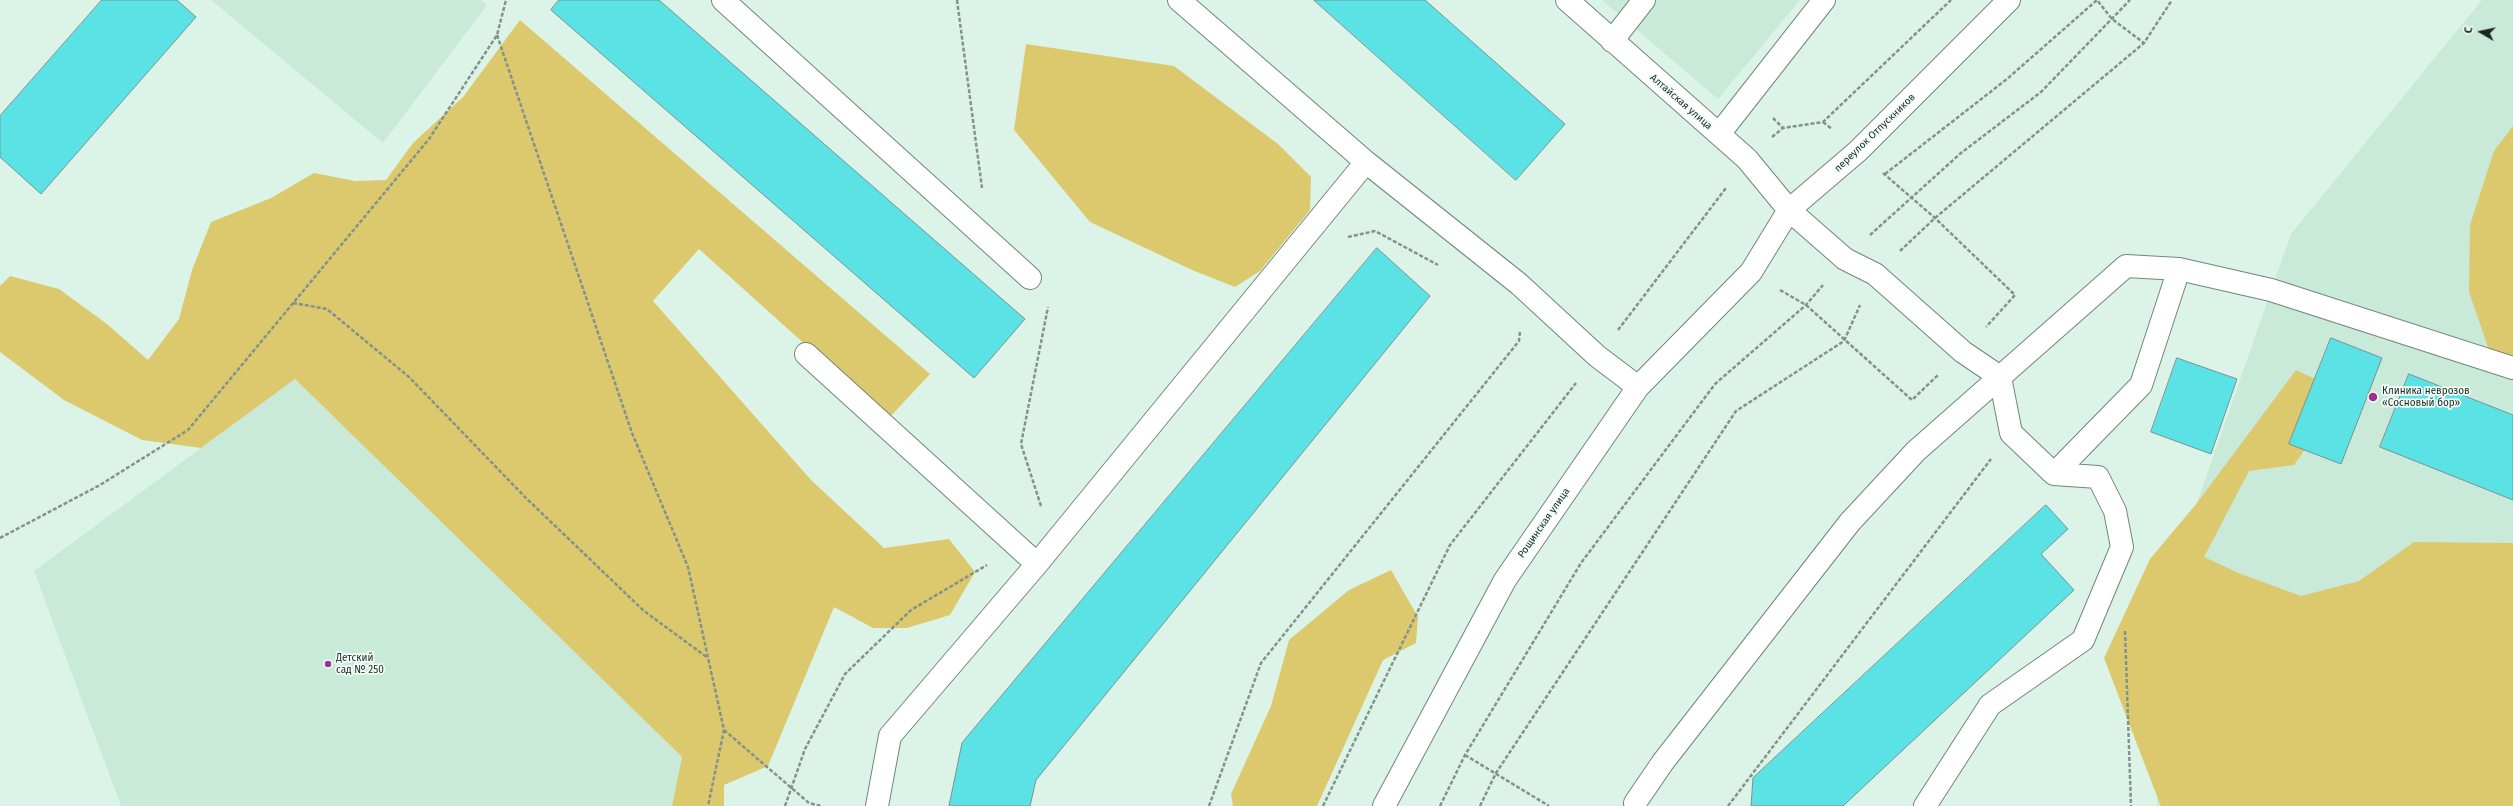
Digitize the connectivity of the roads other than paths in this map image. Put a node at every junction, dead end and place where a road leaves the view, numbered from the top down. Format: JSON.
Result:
{"nodes":[{"id":1,"x":723,"y":0,"type":"edge"},
{"id":2,"x":1179,"y":0,"type":"edge"},
{"id":3,"x":1567,"y":0,"type":"edge"},
{"id":4,"x":1644,"y":0,"type":"edge"},
{"id":5,"x":1824,"y":0,"type":"edge"},
{"id":6,"x":2009,"y":0,"type":"edge"},
{"id":7,"x":1612,"y":42,"type":"junction"},
{"id":8,"x":1719,"y":134,"type":"junction"},
{"id":9,"x":1366,"y":162,"type":"junction"},
{"id":10,"x":1790,"y":210,"type":"junction"},
{"id":11,"x":2179,"y":269,"type":"junction"},
{"id":12,"x":1751,"y":272,"type":"joint"},
{"id":13,"x":1030,"y":278,"type":"road end"},
{"id":14,"x":806,"y":354,"type":"dead end"},
{"id":15,"x":2513,"y":368,"type":"edge"},
{"id":16,"x":2000,"y":377,"type":"junction"},
{"id":17,"x":1638,"y":387,"type":"junction"},
{"id":18,"x":2054,"y":474,"type":"junction"},
{"id":19,"x":1038,"y":564,"type":"junction"},
{"id":20,"x":1635,"y":803,"type":"dead end"},
{"id":21,"x":877,"y":806,"type":"edge"},
{"id":22,"x":1384,"y":806,"type":"edge"},
{"id":23,"x":1925,"y":806,"type":"edge"}],
"edges":[{"from":1,"to":13,"type":"street"},
{"from":2,"to":9,"type":"street"},
{"from":3,"to":7,"type":"street","name":"Алтайская улица"},
{"from":4,"to":7,"type":"street"},
{"from":5,"to":8,"type":"street"},
{"from":6,"to":10,"type":"street","name":"переулок Отпускников"},
{"from":7,"to":8,"type":"street","name":"Алтайская улица"},
{"from":8,"to":10,"type":"street","name":"Алтайская улица"},
{"from":9,"to":17,"type":"street"},
{"from":9,"to":19,"type":"street"},
{"from":10,"to":12,"type":"street","name":"переулок Отпускников"},
{"from":10,"to":16,"type":"street","name":"Алтайская улица"},
{"from":11,"to":15,"type":"street"},
{"from":11,"to":16,"type":"street"},
{"from":11,"to":18,"type":"street"},
{"from":12,"to":17,"type":"street","name":"Рощинская улица"},
{"from":14,"to":19,"type":"street"},
{"from":16,"to":18,"type":"street"},
{"from":16,"to":20,"type":"street"},
{"from":17,"to":22,"type":"street","name":"Рощинская улица"},
{"from":18,"to":23,"type":"street"},
{"from":19,"to":21,"type":"street"}]}
